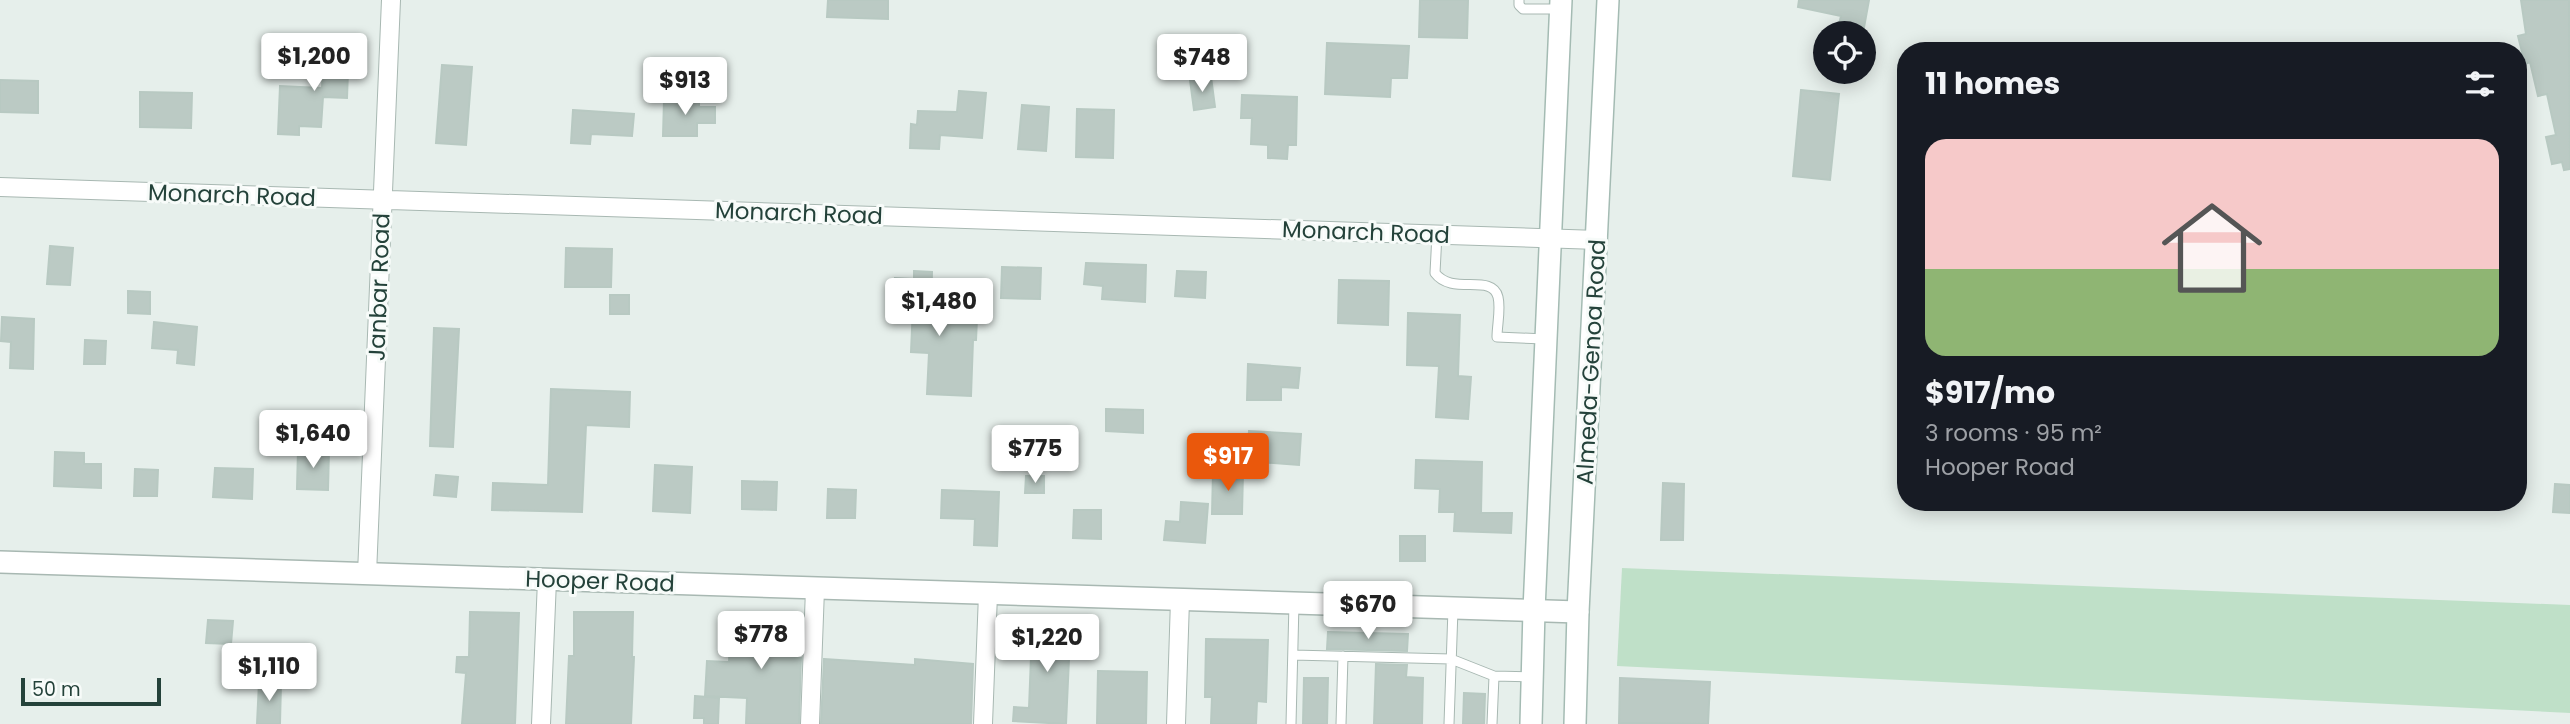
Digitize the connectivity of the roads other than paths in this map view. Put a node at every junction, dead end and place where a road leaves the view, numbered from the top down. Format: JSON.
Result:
{"nodes":[{"id":1,"x":391,"y":0,"type":"edge"},
{"id":2,"x":1519,"y":0,"type":"edge"},
{"id":3,"x":1608,"y":0,"type":"edge"},
{"id":4,"x":1561,"y":5,"type":"edge"},
{"id":5,"x":0,"y":187,"type":"edge"},
{"id":6,"x":383,"y":200,"type":"junction"},
{"id":7,"x":1437,"y":234,"type":"junction"},
{"id":8,"x":1552,"y":238,"type":"junction"},
{"id":9,"x":1598,"y":240,"type":"junction"},
{"id":10,"x":1547,"y":339,"type":"junction"},
{"id":11,"x":0,"y":562,"type":"edge"},
{"id":12,"x":367,"y":573,"type":"junction"},
{"id":13,"x":547,"y":580,"type":"junction"},
{"id":14,"x":815,"y":589,"type":"junction"},
{"id":15,"x":988,"y":594,"type":"junction"},
{"id":16,"x":1181,"y":600,"type":"junction"},
{"id":17,"x":1294,"y":603,"type":"junction"},
{"id":18,"x":1453,"y":608,"type":"junction"},
{"id":19,"x":1534,"y":610,"type":"junction"},
{"id":20,"x":1578,"y":612,"type":"junction"},
{"id":21,"x":1293,"y":655,"type":"junction"},
{"id":22,"x":1343,"y":656,"type":"junction"},
{"id":23,"x":1451,"y":659,"type":"junction"},
{"id":24,"x":1494,"y":676,"type":"junction"},
{"id":25,"x":1533,"y":677,"type":"junction"},
{"id":26,"x":541,"y":724,"type":"edge"},
{"id":27,"x":810,"y":724,"type":"edge"},
{"id":28,"x":983,"y":724,"type":"edge"},
{"id":29,"x":1176,"y":724,"type":"edge"},
{"id":30,"x":1291,"y":724,"type":"edge"},
{"id":31,"x":1341,"y":724,"type":"edge"},
{"id":32,"x":1449,"y":724,"type":"edge"},
{"id":33,"x":1492,"y":724,"type":"edge"},
{"id":34,"x":1531,"y":724,"type":"edge"},
{"id":35,"x":1576,"y":724,"type":"edge"}],
"edges":[{"from":1,"to":6,"type":"street","name":"Janbar Road"},
{"from":2,"to":4,"type":"lane"},
{"from":3,"to":9,"type":"street","name":"Almeda-Genoa Road"},
{"from":4,"to":8,"type":"street","name":"Almeda-Genoa Road"},
{"from":5,"to":6,"type":"street","name":"Monarch Road"},
{"from":6,"to":7,"type":"street","name":"Monarch Road"},
{"from":6,"to":12,"type":"street","name":"Janbar Road"},
{"from":7,"to":8,"type":"street","name":"Monarch Road"},
{"from":7,"to":10,"type":"lane"},
{"from":8,"to":9,"type":"street","name":"Monarch Road"},
{"from":8,"to":10,"type":"street","name":"Almeda-Genoa Road"},
{"from":9,"to":20,"type":"street","name":"Almeda-Genoa Road"},
{"from":10,"to":19,"type":"street","name":"Almeda-Genoa Road"},
{"from":11,"to":12,"type":"street","name":"Hooper Road"},
{"from":12,"to":13,"type":"street","name":"Hooper Road"},
{"from":13,"to":14,"type":"street","name":"Hooper Road"},
{"from":13,"to":26,"type":"street"},
{"from":14,"to":15,"type":"street","name":"Hooper Road"},
{"from":14,"to":27,"type":"street"},
{"from":15,"to":16,"type":"street","name":"Hooper Road"},
{"from":15,"to":28,"type":"street"},
{"from":16,"to":17,"type":"street","name":"Hooper Road"},
{"from":16,"to":29,"type":"street"},
{"from":17,"to":18,"type":"street","name":"Hooper Road"},
{"from":17,"to":21,"type":"lane"},
{"from":18,"to":19,"type":"street","name":"Hooper Road"},
{"from":18,"to":23,"type":"lane"},
{"from":19,"to":20,"type":"street","name":"Hooper Road"},
{"from":19,"to":25,"type":"street","name":"Almeda-Genoa Road"},
{"from":20,"to":35,"type":"street","name":"Almeda-Genoa Road"},
{"from":21,"to":22,"type":"lane"},
{"from":21,"to":30,"type":"lane"},
{"from":22,"to":23,"type":"lane"},
{"from":22,"to":31,"type":"lane"},
{"from":23,"to":24,"type":"lane"},
{"from":23,"to":32,"type":"lane"},
{"from":24,"to":25,"type":"lane"},
{"from":24,"to":33,"type":"lane"},
{"from":25,"to":34,"type":"street","name":"Almeda-Genoa Road"}]}
